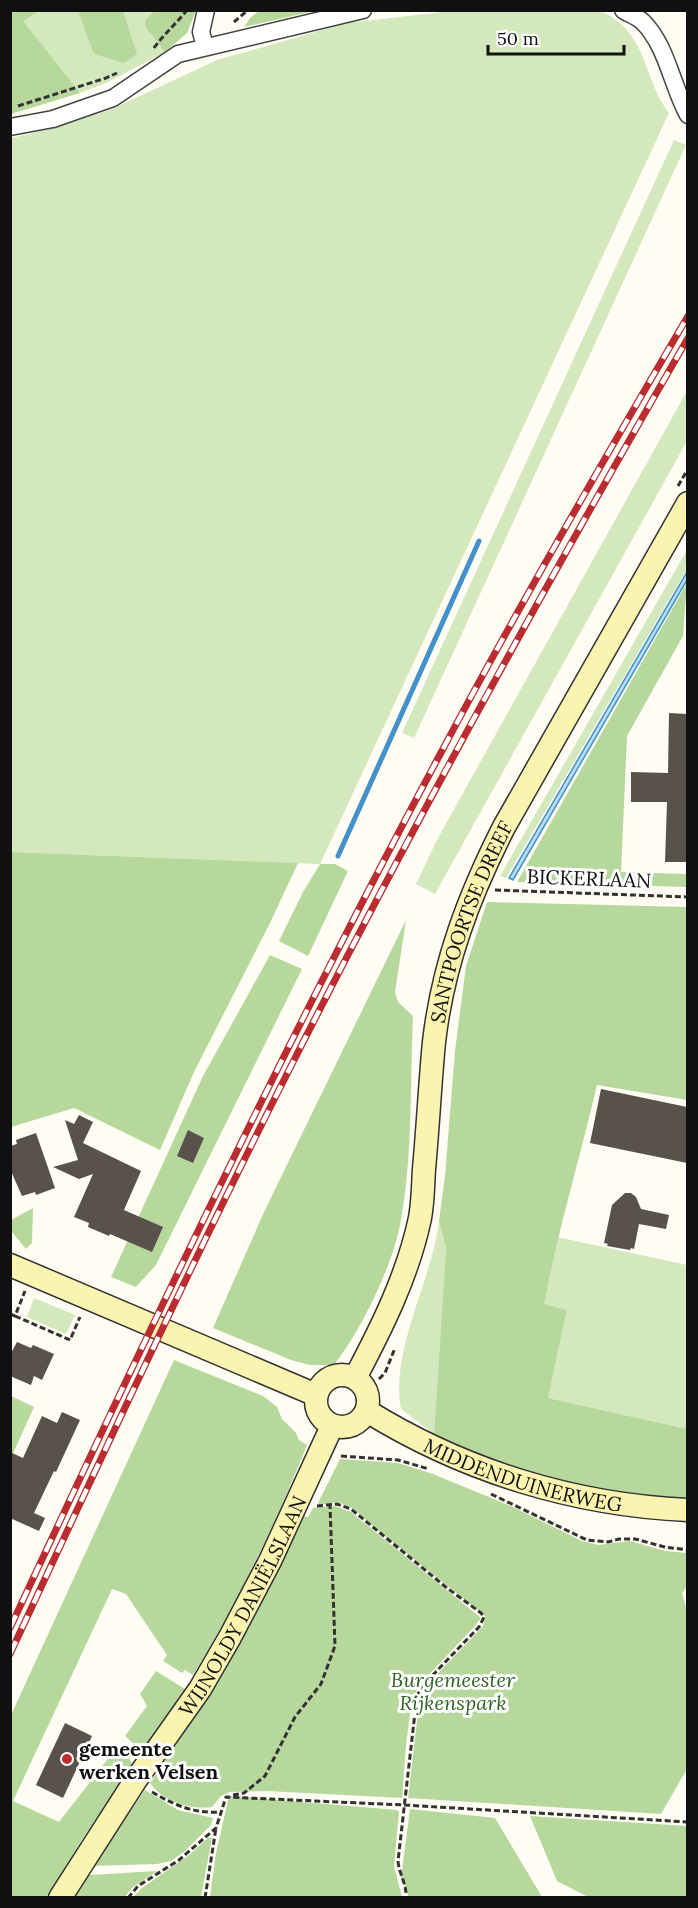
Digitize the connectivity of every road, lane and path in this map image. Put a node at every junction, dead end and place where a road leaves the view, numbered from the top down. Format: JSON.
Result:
{"nodes":[{"id":1,"x":187,"y":10,"type":"edge"},
{"id":2,"x":206,"y":10,"type":"edge"},
{"id":3,"x":363,"y":10,"type":"edge"},
{"id":4,"x":622,"y":10,"type":"edge"},
{"id":5,"x":644,"y":16,"type":"edge"},
{"id":6,"x":205,"y":46,"type":"junction"},
{"id":7,"x":154,"y":48,"type":"dead end"},
{"id":8,"x":117,"y":73,"type":"dead end"},
{"id":9,"x":10,"y":109,"type":"edge"},
{"id":10,"x":687,"y":115,"type":"edge"},
{"id":11,"x":10,"y":127,"type":"edge"},
{"id":12,"x":687,"y":469,"type":"edge"},
{"id":13,"x":683,"y":494,"type":"edge"},
{"id":14,"x":490,"y":890,"type":"dead end"},
{"id":15,"x":687,"y":897,"type":"edge"},
{"id":16,"x":10,"y":1265,"type":"edge"},
{"id":17,"x":28,"y":1286,"type":"dead end"},
{"id":18,"x":83,"y":1310,"type":"dead end"},
{"id":19,"x":13,"y":1315,"type":"edge"},
{"id":20,"x":397,"y":1344,"type":"dead end"},
{"id":21,"x":363,"y":1393,"type":"junction"},
{"id":22,"x":316,"y":1395,"type":"junction"},
{"id":23,"x":332,"y":1426,"type":"junction"},
{"id":24,"x":340,"y":1456,"type":"dead end"},
{"id":25,"x":432,"y":1470,"type":"dead end"},
{"id":26,"x":484,"y":1491,"type":"dead end"},
{"id":27,"x":330,"y":1504,"type":"junction"},
{"id":28,"x":312,"y":1506,"type":"dead end"},
{"id":29,"x":687,"y":1510,"type":"edge"},
{"id":30,"x":687,"y":1550,"type":"edge"},
{"id":31,"x":135,"y":1781,"type":"junction"},
{"id":32,"x":226,"y":1797,"type":"junction"},
{"id":33,"x":404,"y":1805,"type":"junction"},
{"id":34,"x":221,"y":1812,"type":"junction"},
{"id":35,"x":687,"y":1822,"type":"edge"},
{"id":36,"x":216,"y":1828,"type":"junction"},
{"id":37,"x":60,"y":1898,"type":"edge"},
{"id":38,"x":128,"y":1898,"type":"edge"},
{"id":39,"x":205,"y":1898,"type":"edge"},
{"id":40,"x":406,"y":1898,"type":"edge"}],
"edges":[{"from":1,"to":7,"type":"path"},
{"from":2,"to":6,"type":"street"},
{"from":3,"to":6,"type":"street"},
{"from":4,"to":5,"type":"street"},
{"from":5,"to":10,"type":"street"},
{"from":6,"to":11,"type":"street"},
{"from":8,"to":9,"type":"path"},
{"from":12,"to":13,"type":"path"},
{"from":13,"to":21,"type":"street","name":"SANTPOORTSE DREEF"},
{"from":14,"to":15,"type":"path","name":"BICKERLAAN"},
{"from":16,"to":22,"type":"street"},
{"from":17,"to":19,"type":"path"},
{"from":18,"to":19,"type":"path"},
{"from":20,"to":21,"type":"path"},
{"from":21,"to":22,"type":"street"},
{"from":21,"to":23,"type":"street"},
{"from":21,"to":29,"type":"street","name":"MIDDENDUINERWEG"},
{"from":22,"to":23,"type":"street"},
{"from":23,"to":31,"type":"street","name":"WIJNOLDY DANIËLSLAAN"},
{"from":24,"to":25,"type":"path"},
{"from":26,"to":30,"type":"path"},
{"from":27,"to":28,"type":"path"},
{"from":27,"to":32,"type":"path"},
{"from":27,"to":33,"type":"path"},
{"from":31,"to":34,"type":"path"},
{"from":31,"to":37,"type":"street","name":"WIJNOLDY DANIËLSLAAN"},
{"from":32,"to":33,"type":"path"},
{"from":32,"to":34,"type":"path"},
{"from":33,"to":35,"type":"path"},
{"from":33,"to":40,"type":"path"},
{"from":34,"to":36,"type":"path"},
{"from":36,"to":38,"type":"path"},
{"from":36,"to":39,"type":"path"}]}
